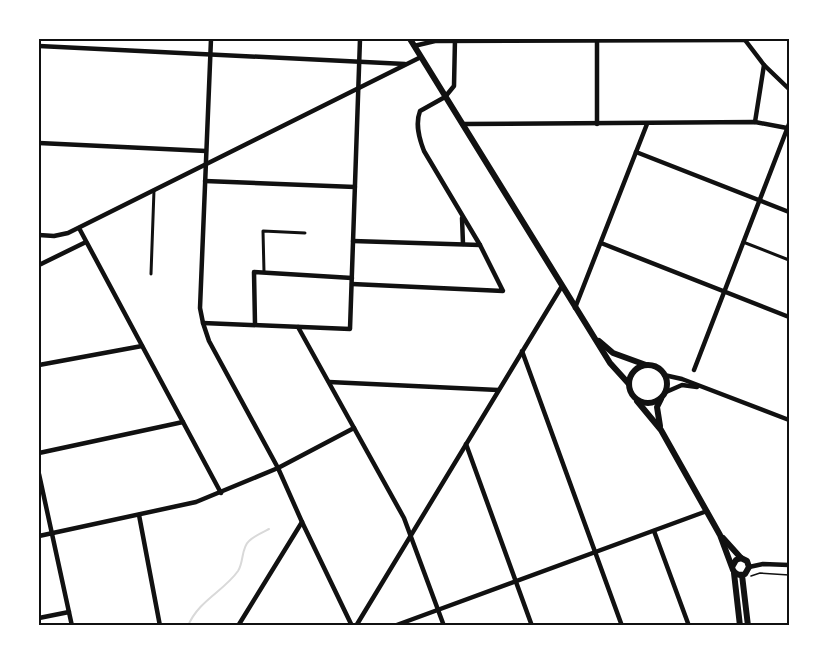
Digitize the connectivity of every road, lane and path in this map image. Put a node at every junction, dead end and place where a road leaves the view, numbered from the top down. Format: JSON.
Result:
{"nodes":[{"id":1,"x":211,"y":39,"type":"edge"},
{"id":2,"x":360,"y":39,"type":"edge"},
{"id":3,"x":410,"y":39,"type":"edge"},
{"id":4,"x":455,"y":40,"type":"edge"},
{"id":5,"x":597,"y":40,"type":"edge"},
{"id":6,"x":745,"y":40,"type":"edge"},
{"id":7,"x":39,"y":46,"type":"edge"},
{"id":8,"x":414,"y":46,"type":"junction"},
{"id":9,"x":210,"y":55,"type":"junction"},
{"id":10,"x":421,"y":57,"type":"junction"},
{"id":11,"x":360,"y":62,"type":"junction"},
{"id":12,"x":408,"y":64,"type":"junction"},
{"id":13,"x":764,"y":65,"type":"junction"},
{"id":14,"x":359,"y":88,"type":"junction"},
{"id":15,"x":789,"y":89,"type":"edge"},
{"id":16,"x":445,"y":97,"type":"junction"},
{"id":17,"x":755,"y":122,"type":"junction"},
{"id":18,"x":462,"y":124,"type":"junction"},
{"id":19,"x":597,"y":124,"type":"junction"},
{"id":20,"x":647,"y":124,"type":"junction"},
{"id":21,"x":788,"y":126,"type":"edge"},
{"id":22,"x":39,"y":143,"type":"edge"},
{"id":23,"x":206,"y":151,"type":"junction"},
{"id":24,"x":636,"y":152,"type":"junction"},
{"id":25,"x":206,"y":164,"type":"junction"},
{"id":26,"x":205,"y":181,"type":"junction"},
{"id":27,"x":355,"y":188,"type":"junction"},
{"id":28,"x":154,"y":190,"type":"junction"},
{"id":29,"x":759,"y":200,"type":"junction"},
{"id":30,"x":789,"y":212,"type":"edge"},
{"id":31,"x":462,"y":215,"type":"junction"},
{"id":32,"x":79,"y":228,"type":"junction"},
{"id":33,"x":305,"y":233,"type":"dead end"},
{"id":34,"x":39,"y":235,"type":"edge"},
{"id":35,"x":353,"y":241,"type":"junction"},
{"id":36,"x":86,"y":242,"type":"junction"},
{"id":37,"x":743,"y":242,"type":"junction"},
{"id":38,"x":601,"y":243,"type":"junction"},
{"id":39,"x":463,"y":244,"type":"junction"},
{"id":40,"x":480,"y":245,"type":"junction"},
{"id":41,"x":789,"y":260,"type":"edge"},
{"id":42,"x":39,"y":265,"type":"edge"},
{"id":43,"x":264,"y":272,"type":"junction"},
{"id":44,"x":151,"y":274,"type":"dead end"},
{"id":45,"x":352,"y":281,"type":"junction"},
{"id":46,"x":562,"y":286,"type":"junction"},
{"id":47,"x":724,"y":292,"type":"junction"},
{"id":48,"x":575,"y":308,"type":"junction"},
{"id":49,"x":789,"y":317,"type":"edge"},
{"id":50,"x":203,"y":323,"type":"junction"},
{"id":51,"x":255,"y":324,"type":"junction"},
{"id":52,"x":298,"y":327,"type":"junction"},
{"id":53,"x":595,"y":337,"type":"junction"},
{"id":54,"x":142,"y":346,"type":"junction"},
{"id":55,"x":522,"y":351,"type":"junction"},
{"id":56,"x":39,"y":365,"type":"edge"},
{"id":57,"x":646,"y":365,"type":"junction"},
{"id":58,"x":694,"y":370,"type":"dead end"},
{"id":59,"x":664,"y":375,"type":"junction"},
{"id":60,"x":329,"y":382,"type":"junction"},
{"id":61,"x":629,"y":384,"type":"junction"},
{"id":62,"x":704,"y":387,"type":"junction"},
{"id":63,"x":498,"y":390,"type":"junction"},
{"id":64,"x":666,"y":392,"type":"junction"},
{"id":65,"x":661,"y":399,"type":"junction"},
{"id":66,"x":637,"y":400,"type":"junction"},
{"id":67,"x":183,"y":422,"type":"junction"},
{"id":68,"x":789,"y":422,"type":"edge"},
{"id":69,"x":354,"y":428,"type":"junction"},
{"id":70,"x":661,"y":430,"type":"junction"},
{"id":71,"x":466,"y":444,"type":"junction"},
{"id":72,"x":39,"y":453,"type":"edge"},
{"id":73,"x":278,"y":468,"type":"junction"},
{"id":74,"x":39,"y":474,"type":"edge"},
{"id":75,"x":221,"y":493,"type":"junction"},
{"id":76,"x":706,"y":511,"type":"junction"},
{"id":77,"x":139,"y":515,"type":"junction"},
{"id":78,"x":302,"y":522,"type":"junction"},
{"id":79,"x":654,"y":531,"type":"junction"},
{"id":80,"x":52,"y":533,"type":"junction"},
{"id":81,"x":411,"y":534,"type":"junction"},
{"id":82,"x":39,"y":536,"type":"edge"},
{"id":83,"x":720,"y":536,"type":"junction"},
{"id":84,"x":595,"y":552,"type":"junction"},
{"id":85,"x":741,"y":558,"type":"junction"},
{"id":86,"x":789,"y":565,"type":"edge"},
{"id":87,"x":749,"y":567,"type":"junction"},
{"id":88,"x":733,"y":570,"type":"junction"},
{"id":89,"x":789,"y":575,"type":"edge"},
{"id":90,"x":746,"y":577,"type":"junction"},
{"id":91,"x":516,"y":581,"type":"junction"},
{"id":92,"x":438,"y":610,"type":"junction"},
{"id":93,"x":69,"y":612,"type":"junction"},
{"id":94,"x":39,"y":618,"type":"edge"},
{"id":95,"x":72,"y":626,"type":"edge"},
{"id":96,"x":160,"y":626,"type":"edge"},
{"id":97,"x":238,"y":626,"type":"edge"},
{"id":98,"x":354,"y":626,"type":"edge"},
{"id":99,"x":394,"y":626,"type":"edge"},
{"id":100,"x":444,"y":626,"type":"edge"},
{"id":101,"x":532,"y":626,"type":"edge"},
{"id":102,"x":622,"y":626,"type":"edge"},
{"id":103,"x":689,"y":626,"type":"edge"},
{"id":104,"x":740,"y":626,"type":"edge"},
{"id":105,"x":748,"y":626,"type":"edge"}],
"edges":[{"from":1,"to":9,"type":"street"},
{"from":2,"to":11,"type":"street"},
{"from":3,"to":8,"type":"main road"},
{"from":4,"to":5,"type":"street"},
{"from":4,"to":8,"type":"street"},
{"from":4,"to":16,"type":"street"},
{"from":5,"to":6,"type":"street"},
{"from":5,"to":19,"type":"street"},
{"from":6,"to":13,"type":"street"},
{"from":7,"to":9,"type":"street"},
{"from":8,"to":10,"type":"main road"},
{"from":9,"to":11,"type":"street"},
{"from":9,"to":23,"type":"street"},
{"from":10,"to":12,"type":"street"},
{"from":10,"to":16,"type":"main road"},
{"from":11,"to":12,"type":"street"},
{"from":11,"to":14,"type":"street"},
{"from":12,"to":14,"type":"street"},
{"from":13,"to":15,"type":"street"},
{"from":13,"to":17,"type":"street"},
{"from":14,"to":25,"type":"street"},
{"from":14,"to":27,"type":"street"},
{"from":16,"to":18,"type":"main road"},
{"from":16,"to":31,"type":"street"},
{"from":17,"to":20,"type":"street"},
{"from":17,"to":21,"type":"street"},
{"from":18,"to":19,"type":"street"},
{"from":18,"to":46,"type":"main road"},
{"from":19,"to":20,"type":"street"},
{"from":20,"to":24,"type":"street"},
{"from":21,"to":29,"type":"street"},
{"from":22,"to":23,"type":"street"},
{"from":23,"to":25,"type":"street"},
{"from":24,"to":29,"type":"street"},
{"from":24,"to":38,"type":"street"},
{"from":25,"to":26,"type":"street"},
{"from":25,"to":28,"type":"street"},
{"from":26,"to":27,"type":"street"},
{"from":26,"to":50,"type":"street"},
{"from":27,"to":35,"type":"street"},
{"from":28,"to":32,"type":"street"},
{"from":28,"to":44,"type":"street"},
{"from":29,"to":30,"type":"street"},
{"from":29,"to":37,"type":"street"},
{"from":31,"to":39,"type":"street"},
{"from":31,"to":40,"type":"street"},
{"from":32,"to":34,"type":"street"},
{"from":32,"to":36,"type":"street"},
{"from":33,"to":43,"type":"street"},
{"from":35,"to":39,"type":"street"},
{"from":35,"to":45,"type":"street"},
{"from":36,"to":42,"type":"street"},
{"from":36,"to":54,"type":"street"},
{"from":37,"to":41,"type":"street"},
{"from":37,"to":47,"type":"street"},
{"from":38,"to":47,"type":"street"},
{"from":38,"to":48,"type":"street"},
{"from":39,"to":40,"type":"street"},
{"from":40,"to":45,"type":"street"},
{"from":43,"to":45,"type":"street"},
{"from":43,"to":51,"type":"street"},
{"from":45,"to":52,"type":"street"},
{"from":46,"to":48,"type":"main road"},
{"from":46,"to":55,"type":"street"},
{"from":47,"to":49,"type":"street"},
{"from":47,"to":58,"type":"street"},
{"from":48,"to":53,"type":"main road"},
{"from":50,"to":51,"type":"street"},
{"from":50,"to":73,"type":"street"},
{"from":51,"to":52,"type":"street"},
{"from":52,"to":60,"type":"street"},
{"from":53,"to":57,"type":"main road"},
{"from":53,"to":61,"type":"main road"},
{"from":54,"to":56,"type":"street"},
{"from":54,"to":67,"type":"street"},
{"from":55,"to":63,"type":"street"},
{"from":55,"to":84,"type":"street"},
{"from":57,"to":59,"type":"main road"},
{"from":57,"to":61,"type":"main road"},
{"from":59,"to":62,"type":"street"},
{"from":59,"to":64,"type":"main road"},
{"from":60,"to":63,"type":"street"},
{"from":60,"to":69,"type":"street"},
{"from":61,"to":66,"type":"main road"},
{"from":62,"to":64,"type":"street"},
{"from":62,"to":68,"type":"street"},
{"from":63,"to":71,"type":"street"},
{"from":64,"to":65,"type":"main road"},
{"from":65,"to":66,"type":"main road"},
{"from":65,"to":70,"type":"main road"},
{"from":66,"to":70,"type":"main road"},
{"from":67,"to":72,"type":"street"},
{"from":67,"to":75,"type":"street"},
{"from":69,"to":73,"type":"street"},
{"from":69,"to":81,"type":"street"},
{"from":70,"to":76,"type":"main road"},
{"from":71,"to":81,"type":"street"},
{"from":71,"to":91,"type":"street"},
{"from":73,"to":75,"type":"street"},
{"from":73,"to":78,"type":"street"},
{"from":74,"to":80,"type":"street"},
{"from":75,"to":77,"type":"street"},
{"from":76,"to":79,"type":"street"},
{"from":76,"to":83,"type":"main road"},
{"from":77,"to":80,"type":"street"},
{"from":77,"to":96,"type":"street"},
{"from":78,"to":97,"type":"street"},
{"from":78,"to":98,"type":"street"},
{"from":79,"to":84,"type":"street"},
{"from":79,"to":103,"type":"street"},
{"from":80,"to":82,"type":"street"},
{"from":80,"to":93,"type":"street"},
{"from":81,"to":92,"type":"street"},
{"from":81,"to":98,"type":"street"},
{"from":83,"to":85,"type":"main road"},
{"from":83,"to":88,"type":"main road"},
{"from":84,"to":91,"type":"street"},
{"from":84,"to":102,"type":"street"},
{"from":85,"to":87,"type":"main road"},
{"from":85,"to":88,"type":"main road"},
{"from":86,"to":87,"type":"street"},
{"from":87,"to":90,"type":"main road"},
{"from":88,"to":90,"type":"main road"},
{"from":88,"to":104,"type":"main road"},
{"from":89,"to":90,"type":"path"},
{"from":90,"to":105,"type":"main road"},
{"from":91,"to":92,"type":"street"},
{"from":91,"to":101,"type":"street"},
{"from":92,"to":99,"type":"street"},
{"from":92,"to":100,"type":"street"},
{"from":93,"to":94,"type":"street"},
{"from":93,"to":95,"type":"street"}]}
